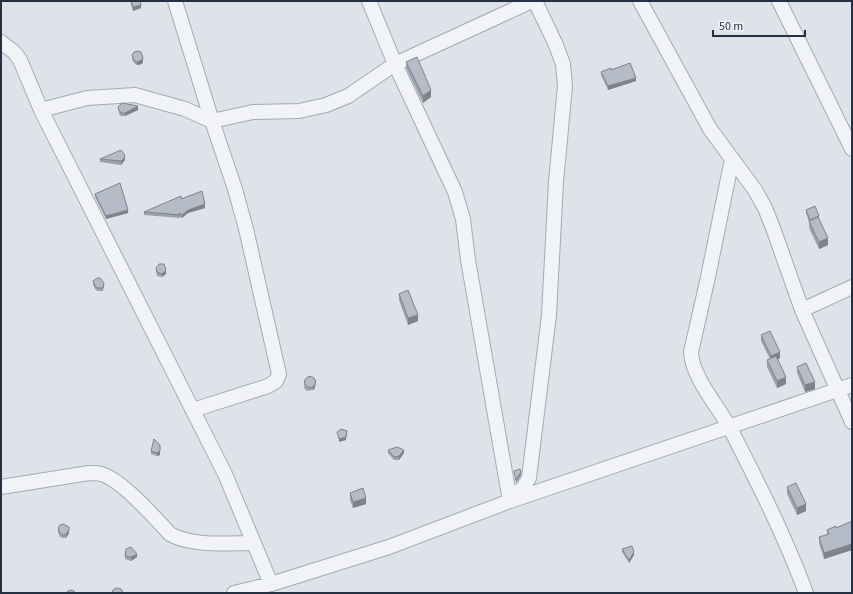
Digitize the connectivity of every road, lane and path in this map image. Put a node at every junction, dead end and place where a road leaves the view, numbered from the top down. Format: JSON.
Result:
{"nodes":[{"id":1,"x":175,"y":1,"type":"edge"},
{"id":2,"x":370,"y":1,"type":"edge"},
{"id":3,"x":532,"y":1,"type":"edge"},
{"id":4,"x":535,"y":1,"type":"edge"},
{"id":5,"x":640,"y":1,"type":"edge"},
{"id":6,"x":779,"y":1,"type":"edge"},
{"id":7,"x":1,"y":42,"type":"edge"},
{"id":8,"x":395,"y":64,"type":"junction"},
{"id":9,"x":41,"y":110,"type":"junction"},
{"id":10,"x":212,"y":121,"type":"junction"},
{"id":11,"x":852,"y":150,"type":"edge"},
{"id":12,"x":732,"y":159,"type":"junction"},
{"id":13,"x":852,"y":287,"type":"edge"},
{"id":14,"x":802,"y":310,"type":"junction"},
{"id":15,"x":852,"y":385,"type":"edge"},
{"id":16,"x":838,"y":389,"type":"junction"},
{"id":17,"x":193,"y":410,"type":"junction"},
{"id":18,"x":852,"y":422,"type":"edge"},
{"id":19,"x":728,"y":426,"type":"junction"},
{"id":20,"x":1,"y":487,"type":"edge"},
{"id":21,"x":509,"y":498,"type":"junction"},
{"id":22,"x":254,"y":543,"type":"junction"},
{"id":23,"x":271,"y":584,"type":"junction"},
{"id":24,"x":234,"y":593,"type":"edge"},
{"id":25,"x":806,"y":593,"type":"edge"}],
"edges":[{"from":1,"to":10,"type":"street"},
{"from":2,"to":8,"type":"street"},
{"from":3,"to":8,"type":"street"},
{"from":4,"to":21,"type":"street"},
{"from":5,"to":12,"type":"street"},
{"from":6,"to":11,"type":"street"},
{"from":7,"to":9,"type":"street"},
{"from":8,"to":10,"type":"street"},
{"from":8,"to":21,"type":"street"},
{"from":9,"to":10,"type":"street"},
{"from":9,"to":17,"type":"street"},
{"from":10,"to":17,"type":"street"},
{"from":12,"to":14,"type":"street"},
{"from":12,"to":19,"type":"street"},
{"from":13,"to":14,"type":"street"},
{"from":14,"to":16,"type":"street"},
{"from":15,"to":16,"type":"street"},
{"from":16,"to":18,"type":"street"},
{"from":16,"to":19,"type":"street"},
{"from":17,"to":22,"type":"street"},
{"from":19,"to":21,"type":"street"},
{"from":19,"to":25,"type":"street"},
{"from":20,"to":22,"type":"street"},
{"from":21,"to":23,"type":"street"},
{"from":22,"to":23,"type":"street"},
{"from":23,"to":24,"type":"street"}]}
